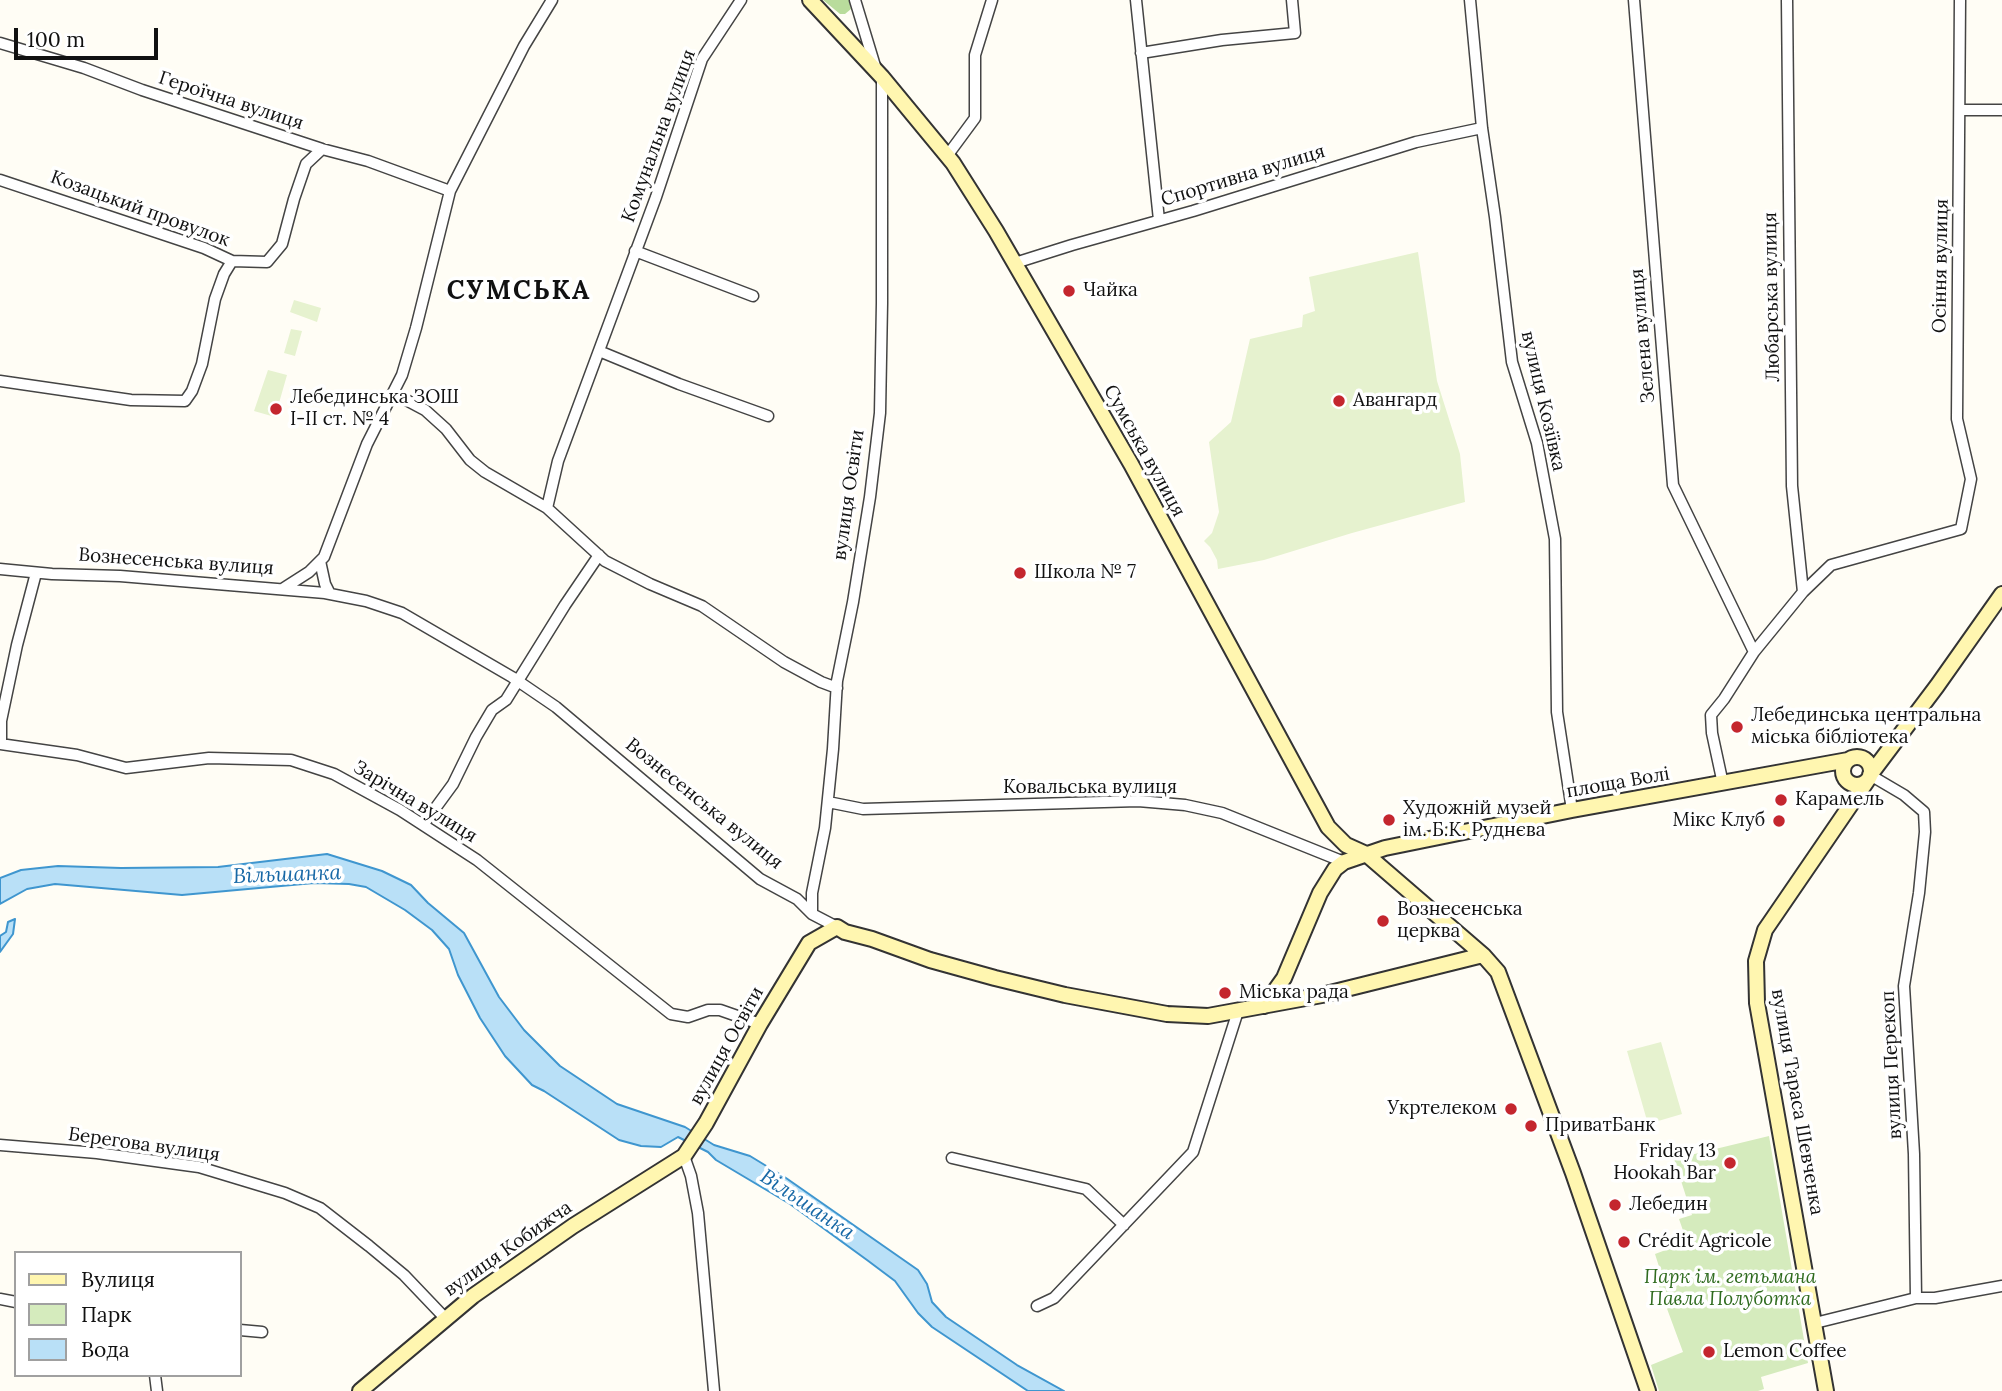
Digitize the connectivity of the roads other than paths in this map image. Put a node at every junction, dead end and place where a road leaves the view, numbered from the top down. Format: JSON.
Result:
{"nodes":[{"id":1,"x":552,"y":0,"type":"edge"},
{"id":2,"x":741,"y":0,"type":"edge"},
{"id":3,"x":810,"y":0,"type":"edge"},
{"id":4,"x":855,"y":0,"type":"edge"},
{"id":5,"x":992,"y":0,"type":"edge"},
{"id":6,"x":1136,"y":0,"type":"edge"},
{"id":7,"x":1292,"y":0,"type":"edge"},
{"id":8,"x":1470,"y":0,"type":"edge"},
{"id":9,"x":1634,"y":0,"type":"edge"},
{"id":10,"x":1787,"y":0,"type":"edge"},
{"id":11,"x":1961,"y":0,"type":"edge"},
{"id":12,"x":0,"y":43,"type":"edge"},
{"id":13,"x":1141,"y":53,"type":"junction"},
{"id":14,"x":880,"y":74,"type":"junction"},
{"id":15,"x":1960,"y":110,"type":"junction"},
{"id":16,"x":2002,"y":110,"type":"edge"},
{"id":17,"x":1482,"y":128,"type":"junction"},
{"id":18,"x":322,"y":149,"type":"junction"},
{"id":19,"x":947,"y":156,"type":"junction"},
{"id":20,"x":0,"y":180,"type":"edge"},
{"id":21,"x":450,"y":191,"type":"junction"},
{"id":22,"x":1159,"y":220,"type":"junction"},
{"id":23,"x":635,"y":251,"type":"junction"},
{"id":24,"x":232,"y":261,"type":"junction"},
{"id":25,"x":1015,"y":263,"type":"junction"},
{"id":26,"x":753,"y":296,"type":"dead end"},
{"id":27,"x":598,"y":351,"type":"junction"},
{"id":28,"x":0,"y":382,"type":"edge"},
{"id":29,"x":393,"y":393,"type":"junction"},
{"id":30,"x":768,"y":416,"type":"dead end"},
{"id":31,"x":547,"y":508,"type":"junction"},
{"id":32,"x":599,"y":555,"type":"junction"},
{"id":33,"x":320,"y":561,"type":"junction"},
{"id":34,"x":0,"y":569,"type":"edge"},
{"id":35,"x":36,"y":573,"type":"junction"},
{"id":36,"x":284,"y":589,"type":"junction"},
{"id":37,"x":1803,"y":592,"type":"junction"},
{"id":38,"x":330,"y":594,"type":"junction"},
{"id":39,"x":2002,"y":594,"type":"edge"},
{"id":40,"x":1754,"y":652,"type":"junction"},
{"id":41,"x":517,"y":681,"type":"junction"},
{"id":42,"x":837,"y":688,"type":"junction"},
{"id":43,"x":1,"y":744,"type":"edge"},
{"id":44,"x":1888,"y":751,"type":"junction"},
{"id":45,"x":1850,"y":768,"type":"junction"},
{"id":46,"x":1869,"y":778,"type":"junction"},
{"id":47,"x":1723,"y":784,"type":"junction"},
{"id":48,"x":828,"y":802,"type":"junction"},
{"id":49,"x":1852,"y":804,"type":"junction"},
{"id":50,"x":1572,"y":810,"type":"junction"},
{"id":51,"x":423,"y":825,"type":"junction"},
{"id":52,"x":1366,"y":854,"type":"junction"},
{"id":53,"x":1344,"y":862,"type":"junction"},
{"id":54,"x":812,"y":914,"type":"junction"},
{"id":55,"x":837,"y":927,"type":"junction"},
{"id":56,"x":1483,"y":955,"type":"junction"},
{"id":57,"x":1264,"y":1006,"type":"junction"},
{"id":58,"x":1238,"y":1011,"type":"junction"},
{"id":59,"x":760,"y":1024,"type":"junction"},
{"id":60,"x":0,"y":1145,"type":"edge"},
{"id":61,"x":686,"y":1154,"type":"junction"},
{"id":62,"x":952,"y":1158,"type":"dead end"},
{"id":63,"x":1124,"y":1225,"type":"junction"},
{"id":64,"x":2002,"y":1286,"type":"edge"},
{"id":65,"x":1916,"y":1298,"type":"junction"},
{"id":66,"x":1037,"y":1307,"type":"dead end"},
{"id":67,"x":445,"y":1318,"type":"junction"},
{"id":68,"x":1815,"y":1323,"type":"junction"},
{"id":69,"x":242,"y":1331,"type":"edge"},
{"id":70,"x":262,"y":1332,"type":"dead end"},
{"id":71,"x":360,"y":1391,"type":"edge"},
{"id":72,"x":714,"y":1391,"type":"edge"},
{"id":73,"x":1648,"y":1391,"type":"edge"},
{"id":74,"x":1826,"y":1391,"type":"edge"}],
"edges":[{"from":1,"to":21,"type":"street"},
{"from":2,"to":23,"type":"street","name":"Комунальна вулиця"},
{"from":3,"to":14,"type":"main road","name":"Сумська вулиця"},
{"from":4,"to":14,"type":"street","name":"Сумська вулиця"},
{"from":5,"to":19,"type":"street"},
{"from":6,"to":13,"type":"street"},
{"from":7,"to":13,"type":"street"},
{"from":8,"to":17,"type":"street","name":"вулиця Козіївка"},
{"from":9,"to":40,"type":"street","name":"Зелена вулиця"},
{"from":10,"to":37,"type":"street","name":"Любарська вулиця"},
{"from":11,"to":15,"type":"street","name":"Осіння вулиця"},
{"from":12,"to":18,"type":"street","name":"Героїчна вулиця"},
{"from":13,"to":22,"type":"street"},
{"from":14,"to":19,"type":"main road","name":"Сумська вулиця"},
{"from":14,"to":42,"type":"street","name":"вулиця Освіти"},
{"from":15,"to":16,"type":"street"},
{"from":15,"to":37,"type":"street","name":"Осіння вулиця"},
{"from":17,"to":22,"type":"street","name":"Спортивна вулиця"},
{"from":17,"to":50,"type":"street","name":"вулиця Козіївка"},
{"from":18,"to":21,"type":"street","name":"Героїчна вулиця"},
{"from":18,"to":24,"type":"street","name":"Козацький провулок"},
{"from":19,"to":25,"type":"main road","name":"Сумська вулиця"},
{"from":20,"to":24,"type":"street","name":"Козацький провулок"},
{"from":21,"to":29,"type":"street"},
{"from":22,"to":25,"type":"street","name":"Спортивна вулиця"},
{"from":23,"to":26,"type":"street","name":"Комунальна вулиця"},
{"from":23,"to":27,"type":"street","name":"Комунальна вулиця"},
{"from":24,"to":28,"type":"street"},
{"from":25,"to":52,"type":"main road","name":"Сумська вулиця"},
{"from":27,"to":30,"type":"street"},
{"from":27,"to":31,"type":"street","name":"Комунальна вулиця"},
{"from":29,"to":31,"type":"street"},
{"from":29,"to":33,"type":"street"},
{"from":31,"to":32,"type":"street"},
{"from":32,"to":41,"type":"street"},
{"from":32,"to":42,"type":"street"},
{"from":33,"to":36,"type":"street"},
{"from":33,"to":38,"type":"street"},
{"from":34,"to":35,"type":"street","name":"Вознесенська вулиця"},
{"from":35,"to":36,"type":"street","name":"Вознесенська вулиця"},
{"from":35,"to":43,"type":"street"},
{"from":36,"to":38,"type":"street","name":"Вознесенська вулиця"},
{"from":37,"to":40,"type":"street"},
{"from":38,"to":41,"type":"street","name":"Вознесенська вулиця"},
{"from":39,"to":44,"type":"main road","name":"вулиця Тараса Шевченка"},
{"from":40,"to":47,"type":"street"},
{"from":41,"to":51,"type":"street"},
{"from":41,"to":54,"type":"street","name":"Вознесенська вулиця"},
{"from":42,"to":48,"type":"street","name":"вулиця Освіти"},
{"from":43,"to":51,"type":"street","name":"Зарічна вулиця"},
{"from":44,"to":45,"type":"main road","name":"площа Волі"},
{"from":44,"to":46,"type":"main road","name":"вулиця Тараса Шевченка"},
{"from":45,"to":46,"type":"main road","name":"площа Волі"},
{"from":45,"to":46,"type":"main road"},
{"from":45,"to":47,"type":"main road","name":"площа Волі"},
{"from":45,"to":49,"type":"main road"},
{"from":46,"to":49,"type":"main road","name":"вулиця Тараса Шевченка"},
{"from":46,"to":65,"type":"street","name":"вулиця Перекоп"},
{"from":47,"to":50,"type":"main road","name":"площа Волі"},
{"from":48,"to":53,"type":"street","name":"Ковальська вулиця"},
{"from":48,"to":54,"type":"street","name":"вулиця Освіти"},
{"from":49,"to":68,"type":"main road","name":"вулиця Тараса Шевченка"},
{"from":50,"to":52,"type":"main road","name":"площа Волі"},
{"from":51,"to":59,"type":"street","name":"Зарічна вулиця"},
{"from":52,"to":53,"type":"main road","name":"площа Волі"},
{"from":52,"to":56,"type":"main road"},
{"from":53,"to":57,"type":"main road"},
{"from":54,"to":55,"type":"street","name":"Вознесенська вулиця"},
{"from":55,"to":58,"type":"main road","name":"Вознесенська вулиця"},
{"from":55,"to":59,"type":"main road","name":"вулиця Освіти"},
{"from":56,"to":57,"type":"main road","name":"Вознесенська вулиця"},
{"from":56,"to":73,"type":"main road"},
{"from":57,"to":58,"type":"main road","name":"Вознесенська вулиця"},
{"from":58,"to":63,"type":"street"},
{"from":59,"to":61,"type":"main road","name":"вулиця Освіти"},
{"from":60,"to":67,"type":"street","name":"Берегова вулиця"},
{"from":61,"to":67,"type":"main road","name":"вулиця Кобижча"},
{"from":61,"to":72,"type":"street"},
{"from":62,"to":63,"type":"street"},
{"from":63,"to":66,"type":"street"},
{"from":64,"to":65,"type":"street"},
{"from":65,"to":68,"type":"street"},
{"from":67,"to":71,"type":"main road","name":"вулиця Кобижча"},
{"from":68,"to":74,"type":"main road","name":"вулиця Тараса Шевченка"},
{"from":69,"to":70,"type":"street"}]}
